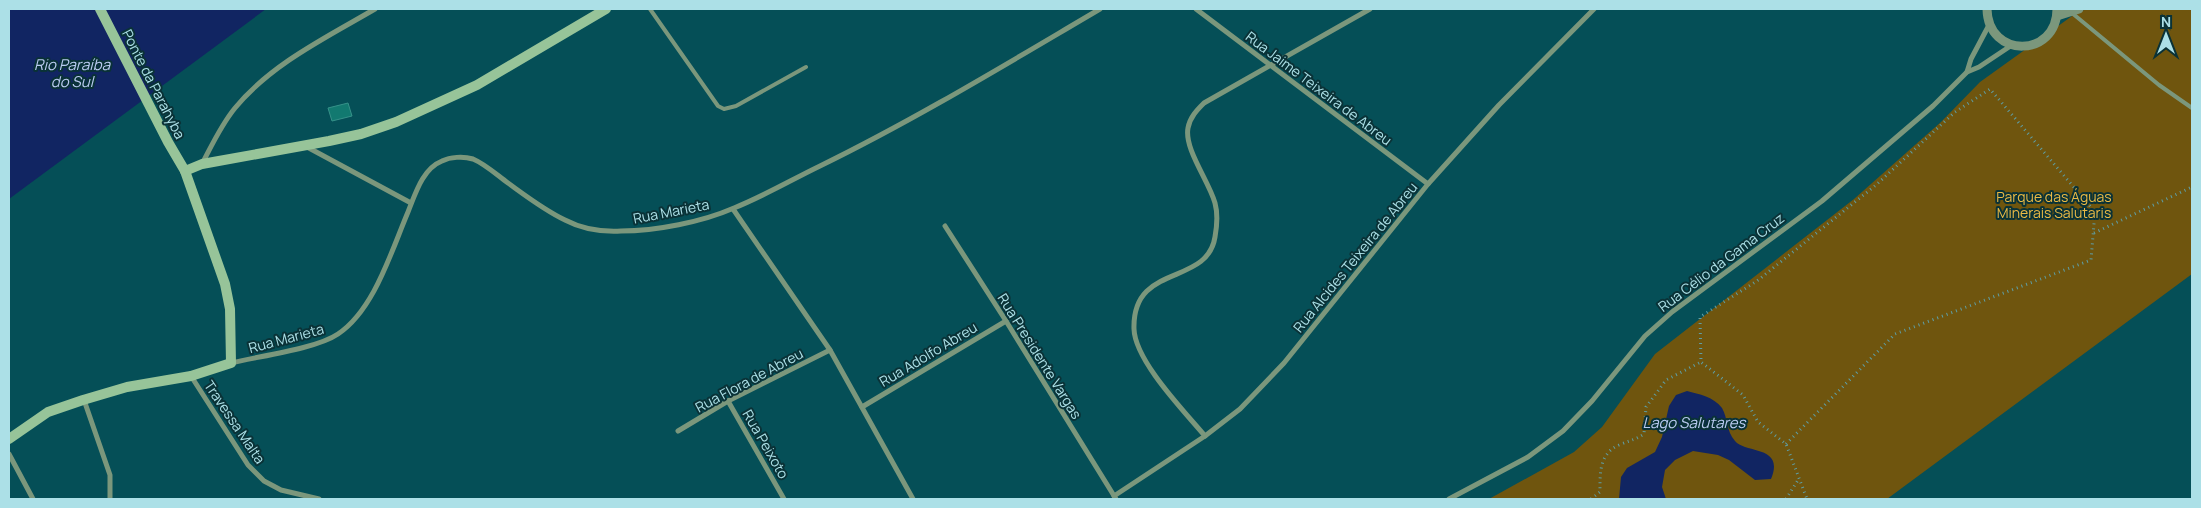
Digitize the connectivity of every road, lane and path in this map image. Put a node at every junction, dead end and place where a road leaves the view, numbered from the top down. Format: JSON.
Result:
{"nodes":[{"id":1,"x":100,"y":9,"type":"edge"},
{"id":2,"x":376,"y":9,"type":"edge"},
{"id":3,"x":606,"y":9,"type":"edge"},
{"id":4,"x":650,"y":9,"type":"edge"},
{"id":5,"x":1100,"y":9,"type":"edge"},
{"id":6,"x":1196,"y":9,"type":"edge"},
{"id":7,"x":1370,"y":9,"type":"edge"},
{"id":8,"x":1594,"y":9,"type":"edge"},
{"id":9,"x":1986,"y":9,"type":"edge"},
{"id":10,"x":2075,"y":11,"type":"edge"},
{"id":11,"x":2057,"y":13,"type":"edge"},
{"id":12,"x":1989,"y":25,"type":"junction"},
{"id":13,"x":2012,"y":46,"type":"junction"},
{"id":14,"x":1270,"y":64,"type":"junction"},
{"id":15,"x":806,"y":67,"type":"dead end"},
{"id":16,"x":1966,"y":72,"type":"junction"},
{"id":17,"x":2192,"y":108,"type":"edge"},
{"id":18,"x":304,"y":145,"type":"junction"},
{"id":19,"x":202,"y":164,"type":"junction"},
{"id":20,"x":185,"y":171,"type":"junction"},
{"id":21,"x":1428,"y":184,"type":"junction"},
{"id":22,"x":2192,"y":187,"type":"edge"},
{"id":23,"x":411,"y":203,"type":"junction"},
{"id":24,"x":733,"y":209,"type":"junction"},
{"id":25,"x":944,"y":226,"type":"dead end"},
{"id":26,"x":2093,"y":233,"type":"junction"},
{"id":27,"x":1006,"y":321,"type":"junction"},
{"id":28,"x":830,"y":350,"type":"junction"},
{"id":29,"x":1701,"y":362,"type":"junction"},
{"id":30,"x":231,"y":363,"type":"junction"},
{"id":31,"x":191,"y":376,"type":"junction"},
{"id":32,"x":84,"y":400,"type":"junction"},
{"id":33,"x":728,"y":401,"type":"junction"},
{"id":34,"x":862,"y":407,"type":"junction"},
{"id":35,"x":678,"y":431,"type":"dead end"},
{"id":36,"x":1205,"y":436,"type":"junction"},
{"id":37,"x":9,"y":439,"type":"edge"},
{"id":38,"x":1786,"y":444,"type":"junction"},
{"id":39,"x":9,"y":454,"type":"edge"},
{"id":40,"x":1115,"y":497,"type":"edge"},
{"id":41,"x":33,"y":499,"type":"edge"},
{"id":42,"x":110,"y":499,"type":"edge"},
{"id":43,"x":319,"y":499,"type":"edge"},
{"id":44,"x":784,"y":499,"type":"edge"},
{"id":45,"x":913,"y":499,"type":"edge"},
{"id":46,"x":1449,"y":499,"type":"edge"},
{"id":47,"x":1591,"y":499,"type":"edge"},
{"id":48,"x":1786,"y":499,"type":"edge"},
{"id":49,"x":1807,"y":499,"type":"edge"}],
"edges":[{"from":1,"to":20,"type":"main road","name":"Ponte da Parahyba"},
{"from":2,"to":19,"type":"street"},
{"from":3,"to":18,"type":"main road"},
{"from":4,"to":15,"type":"lane"},
{"from":5,"to":24,"type":"street","name":"Rua Marieta"},
{"from":6,"to":14,"type":"street","name":"Rua Jaime Teixeira de Abreu"},
{"from":7,"to":14,"type":"street"},
{"from":8,"to":21,"type":"street","name":"Rua Alcides Teixeira de Abreu"},
{"from":9,"to":12,"type":"street"},
{"from":10,"to":11,"type":"street"},
{"from":10,"to":17,"type":"lane"},
{"from":11,"to":13,"type":"street"},
{"from":12,"to":13,"type":"street"},
{"from":12,"to":16,"type":"street"},
{"from":13,"to":16,"type":"street","name":"Rua Célio da Gama Cruz"},
{"from":14,"to":21,"type":"street","name":"Rua Jaime Teixeira de Abreu"},
{"from":14,"to":36,"type":"street"},
{"from":16,"to":46,"type":"street","name":"Rua Célio da Gama Cruz"},
{"from":18,"to":19,"type":"main road"},
{"from":18,"to":23,"type":"street"},
{"from":19,"to":20,"type":"main road"},
{"from":20,"to":30,"type":"main road","name":"Ponte da Parahyba"},
{"from":21,"to":36,"type":"street","name":"Rua Alcides Teixeira de Abreu"},
{"from":22,"to":26,"type":"path"},
{"from":23,"to":24,"type":"street","name":"Rua Marieta"},
{"from":23,"to":30,"type":"street","name":"Rua Marieta"},
{"from":24,"to":28,"type":"street"},
{"from":25,"to":27,"type":"street","name":"Rua Presidente Vargas"},
{"from":26,"to":29,"type":"path"},
{"from":26,"to":38,"type":"path"},
{"from":27,"to":34,"type":"street","name":"Rua Adolfo Abreu"},
{"from":27,"to":40,"type":"street","name":"Rua Presidente Vargas"},
{"from":28,"to":33,"type":"street","name":"Rua Flora de Abreu"},
{"from":28,"to":34,"type":"street"},
{"from":29,"to":38,"type":"path"},
{"from":29,"to":47,"type":"path"},
{"from":30,"to":31,"type":"main road"},
{"from":31,"to":32,"type":"main road"},
{"from":31,"to":43,"type":"street","name":"Travessa Malta"},
{"from":32,"to":37,"type":"main road"},
{"from":32,"to":42,"type":"street"},
{"from":33,"to":35,"type":"street","name":"Rua Flora de Abreu"},
{"from":33,"to":44,"type":"street","name":"Rua Peixoto"},
{"from":34,"to":45,"type":"street"},
{"from":36,"to":40,"type":"street","name":"Rua Alcides Teixeira de Abreu"},
{"from":38,"to":48,"type":"path"},
{"from":38,"to":49,"type":"path"},
{"from":39,"to":41,"type":"street"}]}
